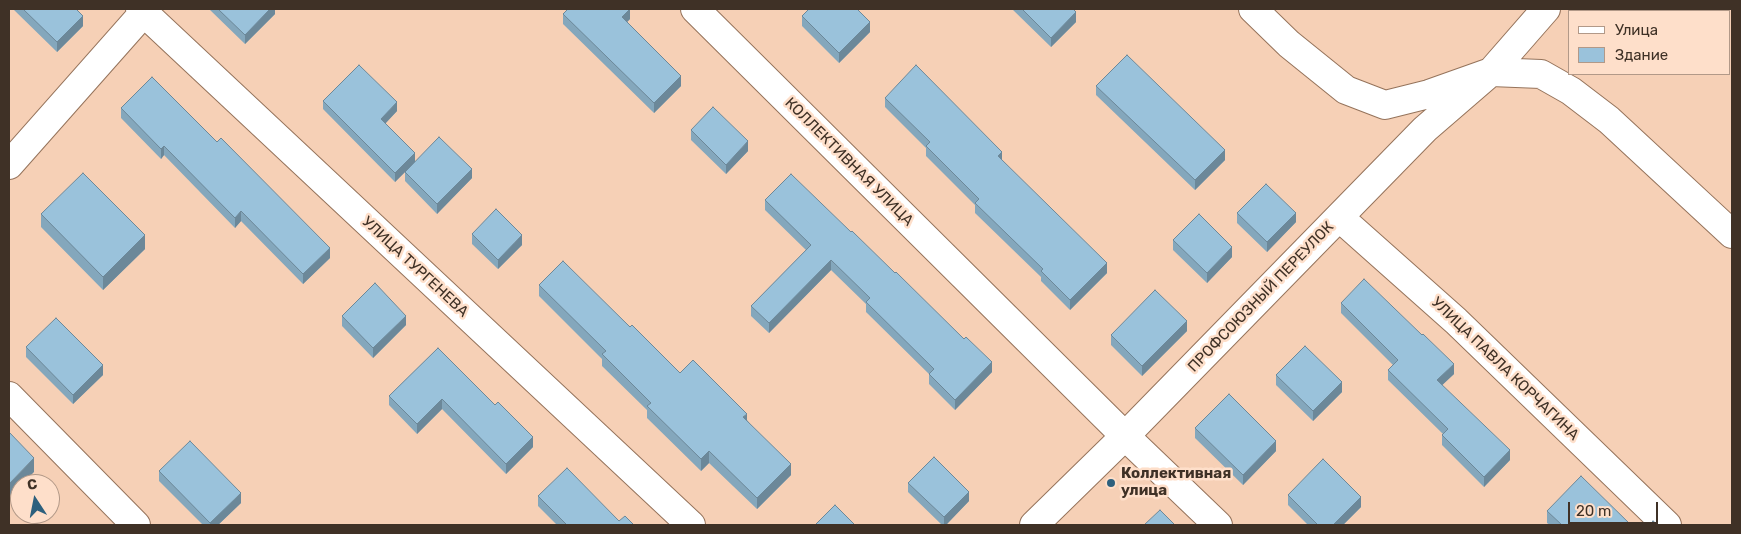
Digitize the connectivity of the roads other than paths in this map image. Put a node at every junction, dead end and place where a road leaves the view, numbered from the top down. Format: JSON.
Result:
{"nodes":[{"id":1,"x":695,"y":9,"type":"edge"},
{"id":2,"x":1253,"y":9,"type":"edge"},
{"id":3,"x":1546,"y":9,"type":"edge"},
{"id":4,"x":143,"y":10,"type":"edge"},
{"id":5,"x":1491,"y":72,"type":"junction"},
{"id":6,"x":9,"y":165,"type":"edge"},
{"id":7,"x":1339,"y":217,"type":"junction"},
{"id":8,"x":1732,"y":234,"type":"edge"},
{"id":9,"x":9,"y":396,"type":"edge"},
{"id":10,"x":1125,"y":436,"type":"junction"},
{"id":11,"x":136,"y":525,"type":"edge"},
{"id":12,"x":691,"y":525,"type":"edge"},
{"id":13,"x":1034,"y":525,"type":"edge"},
{"id":14,"x":1218,"y":525,"type":"edge"},
{"id":15,"x":1667,"y":525,"type":"edge"}],
"edges":[{"from":1,"to":10,"type":"street","name":"КОЛЛЕКТИВНАЯ УЛИЦА"},
{"from":2,"to":5,"type":"street"},
{"from":3,"to":5,"type":"street","name":"ПРОФСОЮЗНЫЙ ПЕРЕУЛОК"},
{"from":4,"to":6,"type":"street"},
{"from":4,"to":12,"type":"street","name":"УЛИЦА ТУРГЕНЕВА"},
{"from":5,"to":7,"type":"street","name":"ПРОФСОЮЗНЫЙ ПЕРЕУЛОК"},
{"from":5,"to":8,"type":"street"},
{"from":7,"to":10,"type":"street","name":"ПРОФСОЮЗНЫЙ ПЕРЕУЛОК"},
{"from":7,"to":15,"type":"street","name":"УЛИЦА ПАВЛА КОРЧАГИНА"},
{"from":9,"to":11,"type":"street"},
{"from":10,"to":13,"type":"street","name":"ПРОФСОЮЗНЫЙ ПЕРЕУЛОК"},
{"from":10,"to":14,"type":"street","name":"КОЛЛЕКТИВНАЯ УЛИЦА"}]}
